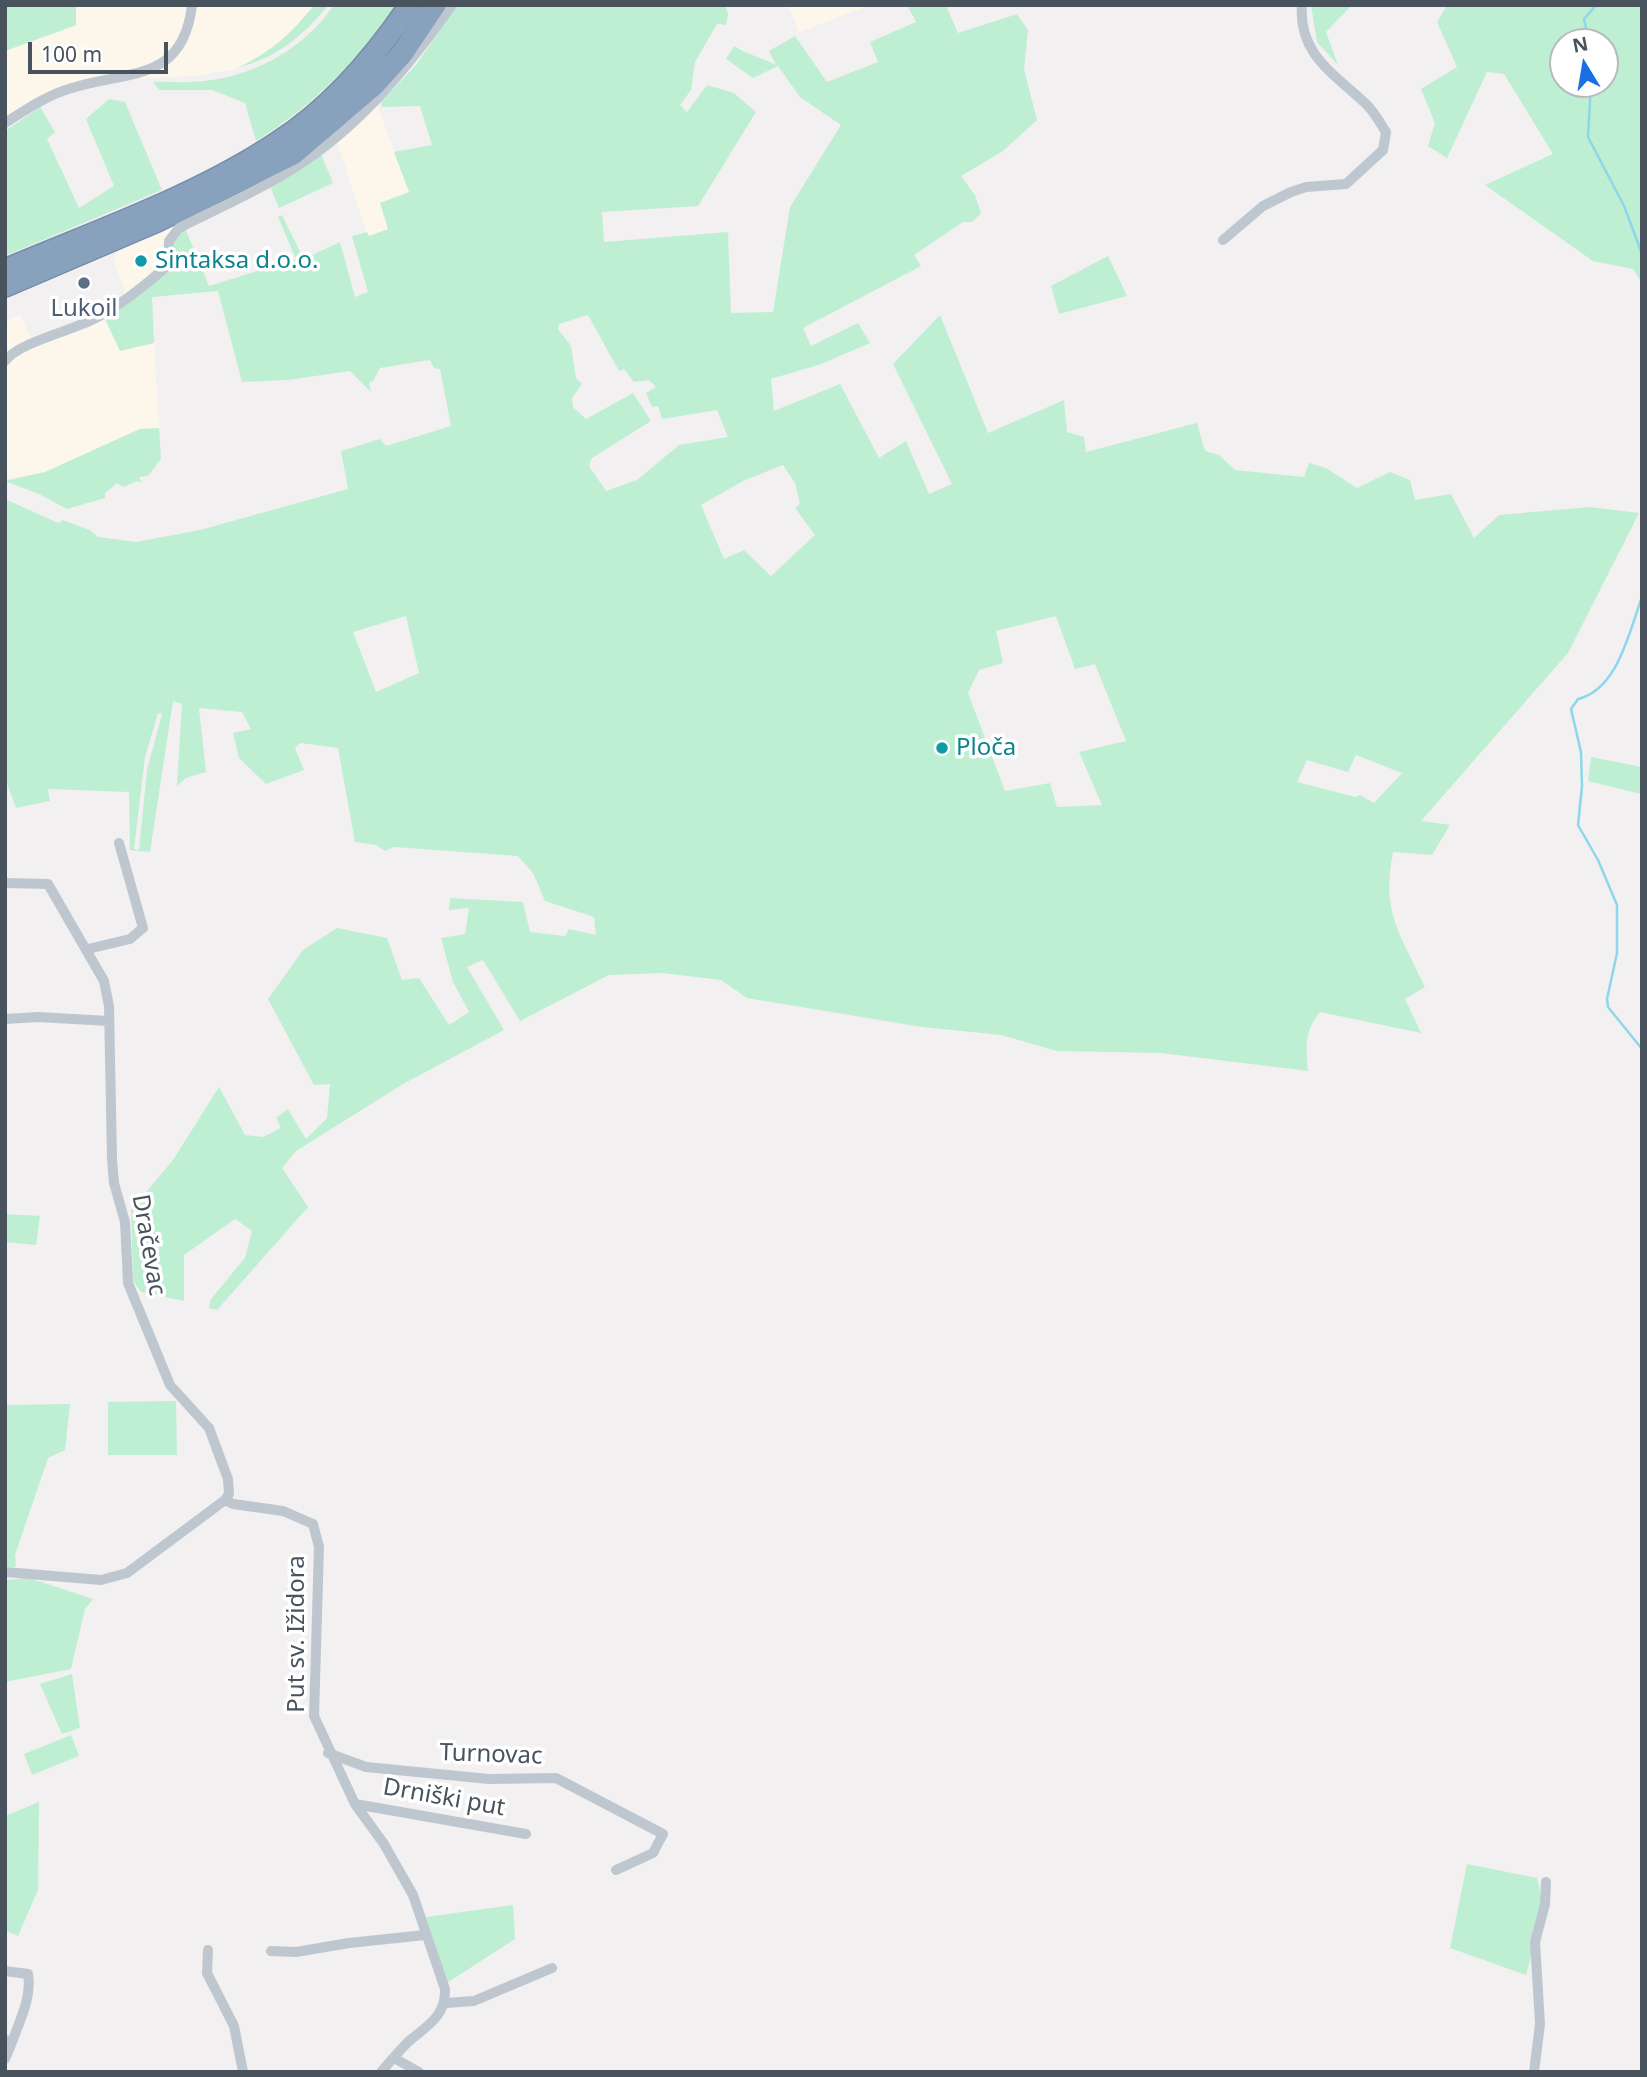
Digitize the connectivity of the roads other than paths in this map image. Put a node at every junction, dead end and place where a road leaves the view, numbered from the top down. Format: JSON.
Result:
{"nodes":[{"id":1,"x":192,"y":5,"type":"edge"},
{"id":2,"x":435,"y":5,"type":"edge"},
{"id":3,"x":452,"y":5,"type":"edge"},
{"id":4,"x":1302,"y":5,"type":"edge"},
{"id":5,"x":406,"y":11,"type":"edge"},
{"id":6,"x":5,"y":123,"type":"edge"},
{"id":7,"x":157,"y":221,"type":"junction"},
{"id":8,"x":1223,"y":240,"type":"dead end"},
{"id":9,"x":112,"y":253,"type":"dead end"},
{"id":10,"x":5,"y":270,"type":"edge"},
{"id":11,"x":11,"y":290,"type":"edge"},
{"id":12,"x":6,"y":360,"type":"edge"},
{"id":13,"x":118,"y":844,"type":"dead end"},
{"id":14,"x":5,"y":883,"type":"edge"},
{"id":15,"x":88,"y":949,"type":"junction"},
{"id":16,"x":5,"y":1019,"type":"edge"},
{"id":17,"x":109,"y":1021,"type":"junction"},
{"id":18,"x":227,"y":1497,"type":"junction"},
{"id":19,"x":5,"y":1572,"type":"edge"},
{"id":20,"x":328,"y":1753,"type":"junction"},
{"id":21,"x":355,"y":1804,"type":"junction"},
{"id":22,"x":526,"y":1834,"type":"dead end"},
{"id":23,"x":617,"y":1870,"type":"dead end"},
{"id":24,"x":1546,"y":1882,"type":"dead end"},
{"id":25,"x":425,"y":1935,"type":"junction"},
{"id":26,"x":208,"y":1950,"type":"dead end"},
{"id":27,"x":271,"y":1951,"type":"dead end"},
{"id":28,"x":552,"y":1968,"type":"dead end"},
{"id":29,"x":5,"y":1971,"type":"edge"},
{"id":30,"x":446,"y":2003,"type":"junction"},
{"id":31,"x":9,"y":2041,"type":"edge"},
{"id":32,"x":394,"y":2058,"type":"junction"},
{"id":33,"x":5,"y":2059,"type":"edge"},
{"id":34,"x":243,"y":2072,"type":"edge"},
{"id":35,"x":381,"y":2072,"type":"edge"},
{"id":36,"x":419,"y":2072,"type":"edge"},
{"id":37,"x":1534,"y":2072,"type":"edge"}],
"edges":[{"from":1,"to":6,"type":"street"},
{"from":2,"to":7,"type":"highway"},
{"from":3,"to":12,"type":"street"},
{"from":4,"to":8,"type":"street"},
{"from":5,"to":10,"type":"highway"},
{"from":7,"to":9,"type":"highway"},
{"from":7,"to":11,"type":"highway"},
{"from":13,"to":15,"type":"street"},
{"from":14,"to":15,"type":"street","name":"Dračevac"},
{"from":15,"to":17,"type":"street","name":"Dračevac"},
{"from":16,"to":17,"type":"street"},
{"from":17,"to":18,"type":"street","name":"Dračevac"},
{"from":18,"to":19,"type":"street"},
{"from":18,"to":20,"type":"street","name":"Put sv. Ižidora"},
{"from":20,"to":21,"type":"street","name":"Put sv. Ižidora"},
{"from":20,"to":23,"type":"street","name":"Turnovac"},
{"from":21,"to":22,"type":"street","name":"Drniški put"},
{"from":21,"to":25,"type":"street","name":"Put sv. Ižidora"},
{"from":24,"to":37,"type":"street"},
{"from":25,"to":27,"type":"street"},
{"from":25,"to":30,"type":"street","name":"Put sv. Ižidora"},
{"from":26,"to":34,"type":"street"},
{"from":28,"to":30,"type":"street"},
{"from":29,"to":31,"type":"street"},
{"from":30,"to":32,"type":"street"},
{"from":31,"to":33,"type":"street"},
{"from":32,"to":35,"type":"street"},
{"from":32,"to":36,"type":"street"}]}
